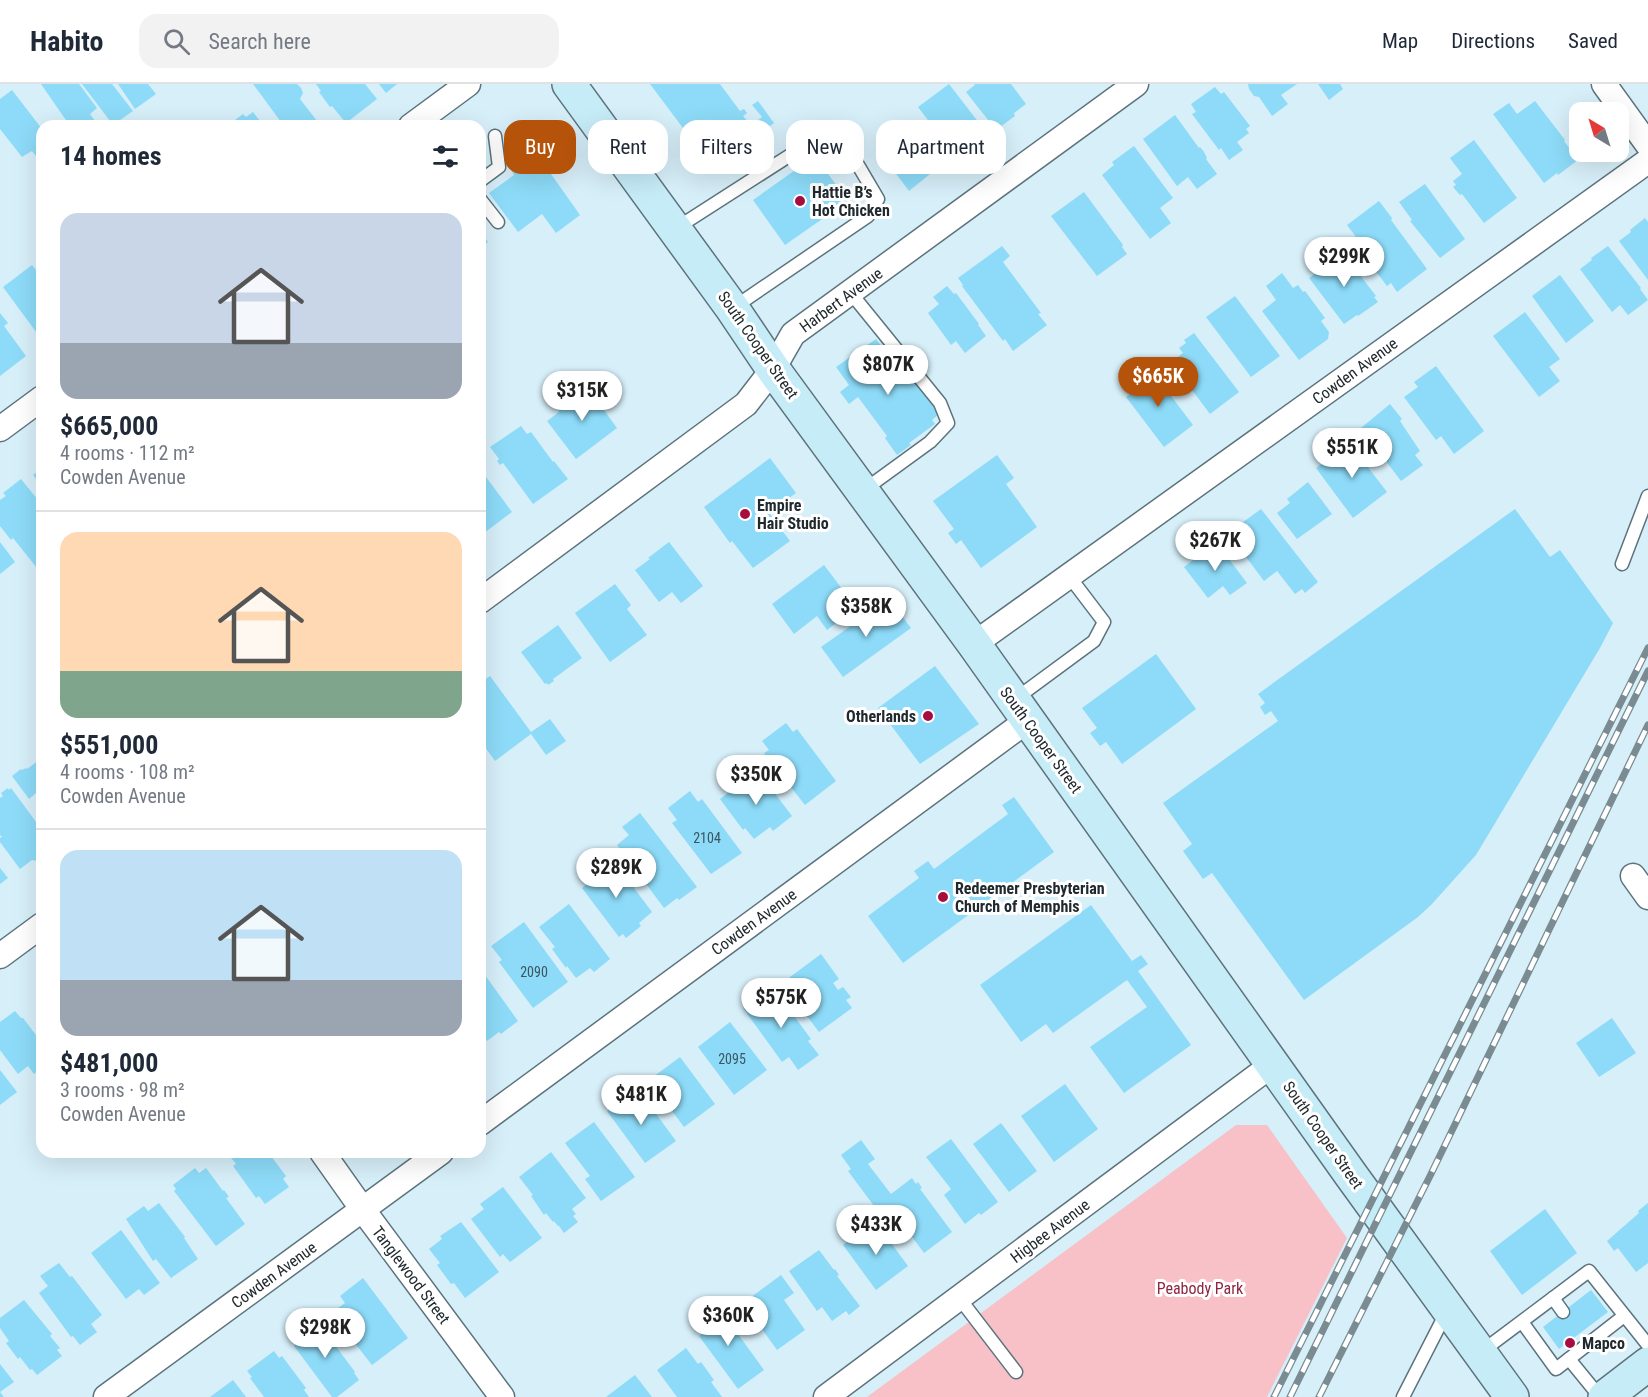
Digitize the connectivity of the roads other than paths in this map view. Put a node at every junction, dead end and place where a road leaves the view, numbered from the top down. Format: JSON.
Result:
{"nodes":[{"id":1,"x":468,"y":84,"type":"edge"},
{"id":2,"x":569,"y":84,"type":"edge"},
{"id":3,"x":1136,"y":84,"type":"edge"},
{"id":4,"x":1604,"y":84,"type":"edge"},
{"id":5,"x":424,"y":120,"type":"edge"},
{"id":6,"x":495,"y":136,"type":"dead end"},
{"id":7,"x":1648,"y":145,"type":"edge"},
{"id":8,"x":1648,"y":161,"type":"edge"},
{"id":9,"x":486,"y":177,"type":"edge"},
{"id":10,"x":486,"y":207,"type":"edge"},
{"id":11,"x":498,"y":222,"type":"dead end"},
{"id":12,"x":675,"y":229,"type":"junction"},
{"id":13,"x":850,"y":292,"type":"junction"},
{"id":14,"x":732,"y":308,"type":"junction"},
{"id":15,"x":773,"y":369,"type":"junction"},
{"id":16,"x":36,"y":402,"type":"edge"},
{"id":17,"x":0,"y":429,"type":"edge"},
{"id":18,"x":863,"y":492,"type":"junction"},
{"id":19,"x":1648,"y":496,"type":"edge"},
{"id":20,"x":1622,"y":564,"type":"dead end"},
{"id":21,"x":1069,"y":576,"type":"junction"},
{"id":22,"x":486,"y":597,"type":"edge"},
{"id":23,"x":974,"y":644,"type":"junction"},
{"id":24,"x":1020,"y":711,"type":"junction"},
{"id":25,"x":1633,"y":876,"type":"dead end"},
{"id":26,"x":1648,"y":897,"type":"edge"},
{"id":27,"x":36,"y":929,"type":"edge"},
{"id":28,"x":0,"y":956,"type":"edge"},
{"id":29,"x":1273,"y":1064,"type":"junction"},
{"id":30,"x":486,"y":1119,"type":"edge"},
{"id":31,"x":326,"y":1158,"type":"edge"},
{"id":32,"x":433,"y":1158,"type":"edge"},
{"id":33,"x":363,"y":1210,"type":"junction"},
{"id":34,"x":1553,"y":1298,"type":"junction"},
{"id":35,"x":960,"y":1299,"type":"junction"},
{"id":36,"x":1448,"y":1309,"type":"junction"},
{"id":37,"x":1563,"y":1312,"type":"dead end"},
{"id":38,"x":1624,"y":1316,"type":"junction"},
{"id":39,"x":1522,"y":1322,"type":"junction"},
{"id":40,"x":1581,"y":1332,"type":"dead end"},
{"id":41,"x":1590,"y":1344,"type":"junction"},
{"id":42,"x":1648,"y":1345,"type":"edge"},
{"id":43,"x":1480,"y":1353,"type":"junction"},
{"id":44,"x":1569,"y":1359,"type":"junction"},
{"id":45,"x":1648,"y":1364,"type":"edge"},
{"id":46,"x":1016,"y":1372,"type":"dead end"},
{"id":47,"x":106,"y":1397,"type":"edge"},
{"id":48,"x":502,"y":1397,"type":"edge"},
{"id":49,"x":826,"y":1397,"type":"edge"},
{"id":50,"x":1402,"y":1397,"type":"edge"},
{"id":51,"x":1512,"y":1397,"type":"edge"},
{"id":52,"x":1600,"y":1397,"type":"edge"},
{"id":53,"x":1605,"y":1397,"type":"edge"}],
"edges":[{"from":1,"to":5,"type":"street"},
{"from":2,"to":12,"type":"main road","name":"South Cooper Street"},
{"from":3,"to":13,"type":"street","name":"Harbert Avenue"},
{"from":4,"to":7,"type":"street"},
{"from":6,"to":9,"type":"lane"},
{"from":8,"to":21,"type":"street","name":"Cowden Avenue"},
{"from":10,"to":11,"type":"lane"},
{"from":12,"to":14,"type":"main road","name":"South Cooper Street"},
{"from":12,"to":14,"type":"lane"},
{"from":13,"to":15,"type":"street","name":"Harbert Avenue"},
{"from":13,"to":18,"type":"lane"},
{"from":14,"to":15,"type":"main road","name":"South Cooper Street"},
{"from":15,"to":18,"type":"main road","name":"South Cooper Street"},
{"from":15,"to":22,"type":"street","name":"Harbert Avenue"},
{"from":16,"to":17,"type":"street"},
{"from":18,"to":23,"type":"main road","name":"South Cooper Street"},
{"from":19,"to":20,"type":"lane"},
{"from":21,"to":23,"type":"street","name":"Cowden Avenue"},
{"from":21,"to":24,"type":"lane"},
{"from":23,"to":24,"type":"main road","name":"South Cooper Street"},
{"from":24,"to":29,"type":"main road","name":"South Cooper Street"},
{"from":24,"to":30,"type":"street","name":"Cowden Avenue"},
{"from":25,"to":26,"type":"street"},
{"from":27,"to":28,"type":"street"},
{"from":29,"to":35,"type":"street","name":"Higbee Avenue"},
{"from":29,"to":36,"type":"main road","name":"South Cooper Street"},
{"from":31,"to":33,"type":"street","name":"Tanglewood Street"},
{"from":32,"to":33,"type":"street","name":"Cowden Avenue"},
{"from":33,"to":47,"type":"street","name":"Cowden Avenue"},
{"from":33,"to":48,"type":"street","name":"Tanglewood Street"},
{"from":34,"to":37,"type":"lane"},
{"from":34,"to":38,"type":"lane"},
{"from":34,"to":39,"type":"lane"},
{"from":35,"to":46,"type":"lane"},
{"from":35,"to":49,"type":"street","name":"Higbee Avenue"},
{"from":36,"to":43,"type":"main road","name":"South Cooper Street"},
{"from":36,"to":50,"type":"lane"},
{"from":38,"to":41,"type":"lane"},
{"from":38,"to":42,"type":"lane"},
{"from":39,"to":43,"type":"lane"},
{"from":39,"to":44,"type":"lane"},
{"from":40,"to":41,"type":"lane"},
{"from":41,"to":44,"type":"lane"},
{"from":43,"to":51,"type":"main road","name":"South Cooper Street"},
{"from":44,"to":52,"type":"lane"},
{"from":45,"to":53,"type":"main road"}]}
